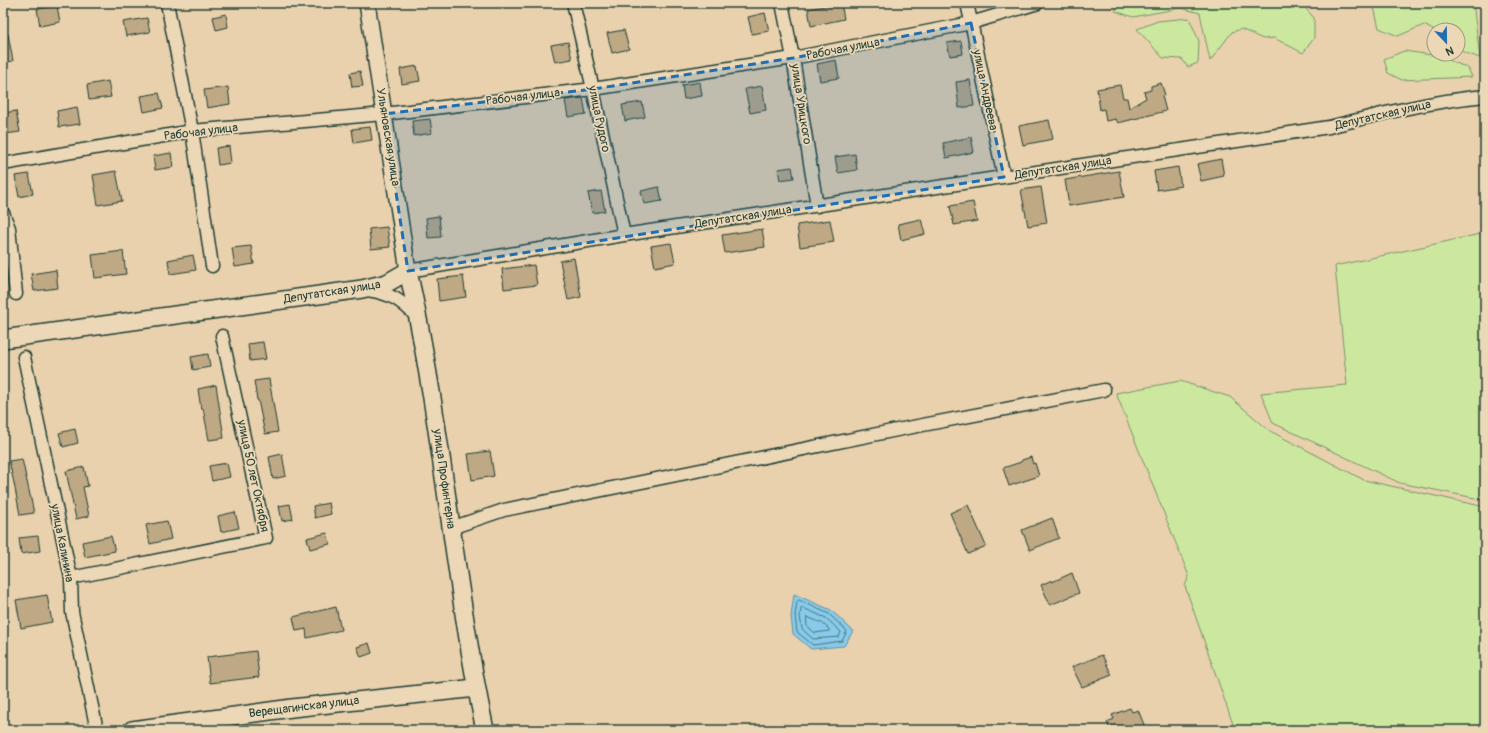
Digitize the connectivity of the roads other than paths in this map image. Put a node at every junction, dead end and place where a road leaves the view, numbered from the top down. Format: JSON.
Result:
{"nodes":[{"id":1,"x":167,"y":3,"type":"edge"},
{"id":2,"x":367,"y":3,"type":"edge"},
{"id":3,"x":572,"y":3,"type":"edge"},
{"id":4,"x":782,"y":3,"type":"edge"},
{"id":5,"x":967,"y":3,"type":"edge"},
{"id":6,"x":1038,"y":3,"type":"edge"},
{"id":7,"x":971,"y":24,"type":"junction"},
{"id":8,"x":793,"y":58,"type":"junction"},
{"id":9,"x":593,"y":89,"type":"junction"},
{"id":10,"x":1485,"y":96,"type":"edge"},
{"id":11,"x":384,"y":114,"type":"junction"},
{"id":12,"x":192,"y":131,"type":"junction"},
{"id":13,"x":3,"y":164,"type":"edge"},
{"id":14,"x":1004,"y":177,"type":"junction"},
{"id":15,"x":817,"y":206,"type":"junction"},
{"id":16,"x":3,"y":213,"type":"edge"},
{"id":17,"x":624,"y":235,"type":"junction"},
{"id":18,"x":212,"y":266,"type":"dead end"},
{"id":19,"x":408,"y":271,"type":"junction"},
{"id":20,"x":362,"y":289,"type":"junction"},
{"id":21,"x":16,"y":294,"type":"dead end"},
{"id":22,"x":419,"y":319,"type":"junction"},
{"id":23,"x":222,"y":336,"type":"dead end"},
{"id":24,"x":3,"y":339,"type":"edge"},
{"id":25,"x":24,"y":357,"type":"dead end"},
{"id":26,"x":1104,"y":390,"type":"dead end"},
{"id":27,"x":451,"y":528,"type":"junction"},
{"id":28,"x":71,"y":578,"type":"junction"},
{"id":29,"x":476,"y":688,"type":"junction"},
{"id":30,"x":97,"y":730,"type":"edge"},
{"id":31,"x":132,"y":730,"type":"edge"},
{"id":32,"x":485,"y":730,"type":"edge"}],
"edges":[{"from":1,"to":12,"type":"street"},
{"from":2,"to":11,"type":"street","name":"Ульяновская улица"},
{"from":3,"to":9,"type":"street","name":"улица Рудого"},
{"from":4,"to":8,"type":"street","name":"улица Урицкого"},
{"from":5,"to":7,"type":"street","name":"улица Андреева"},
{"from":6,"to":7,"type":"street","name":"Рабочая улица"},
{"from":7,"to":8,"type":"street","name":"Рабочая улица"},
{"from":7,"to":14,"type":"street","name":"улица Андреева"},
{"from":8,"to":9,"type":"street","name":"Рабочая улица"},
{"from":8,"to":15,"type":"street","name":"улица Урицкого"},
{"from":9,"to":11,"type":"street","name":"Рабочая улица"},
{"from":9,"to":17,"type":"street","name":"улица Рудого"},
{"from":10,"to":14,"type":"street","name":"Депутатская улица"},
{"from":11,"to":12,"type":"street","name":"Рабочая улица"},
{"from":11,"to":19,"type":"street","name":"Ульяновская улица"},
{"from":12,"to":13,"type":"street","name":"Рабочая улица"},
{"from":12,"to":18,"type":"street"},
{"from":14,"to":15,"type":"street","name":"Депутатская улица"},
{"from":15,"to":17,"type":"street","name":"Депутатская улица"},
{"from":16,"to":21,"type":"street"},
{"from":17,"to":19,"type":"street","name":"Депутатская улица"},
{"from":19,"to":20,"type":"main road","name":"Депутатская улица"},
{"from":19,"to":22,"type":"main road","name":"улица Профинтерна"},
{"from":20,"to":22,"type":"street"},
{"from":20,"to":24,"type":"main road","name":"Депутатская улица"},
{"from":22,"to":27,"type":"main road","name":"улица Профинтерна"},
{"from":23,"to":28,"type":"street","name":"улица 50 лет Октября"},
{"from":25,"to":28,"type":"street","name":"улица Калинина"},
{"from":26,"to":27,"type":"street"},
{"from":27,"to":29,"type":"main road","name":"улица Профинтерна"},
{"from":28,"to":30,"type":"street","name":"улица Калинина"},
{"from":29,"to":31,"type":"main road","name":"Верещагинская улица"},
{"from":29,"to":32,"type":"main road"}]}
